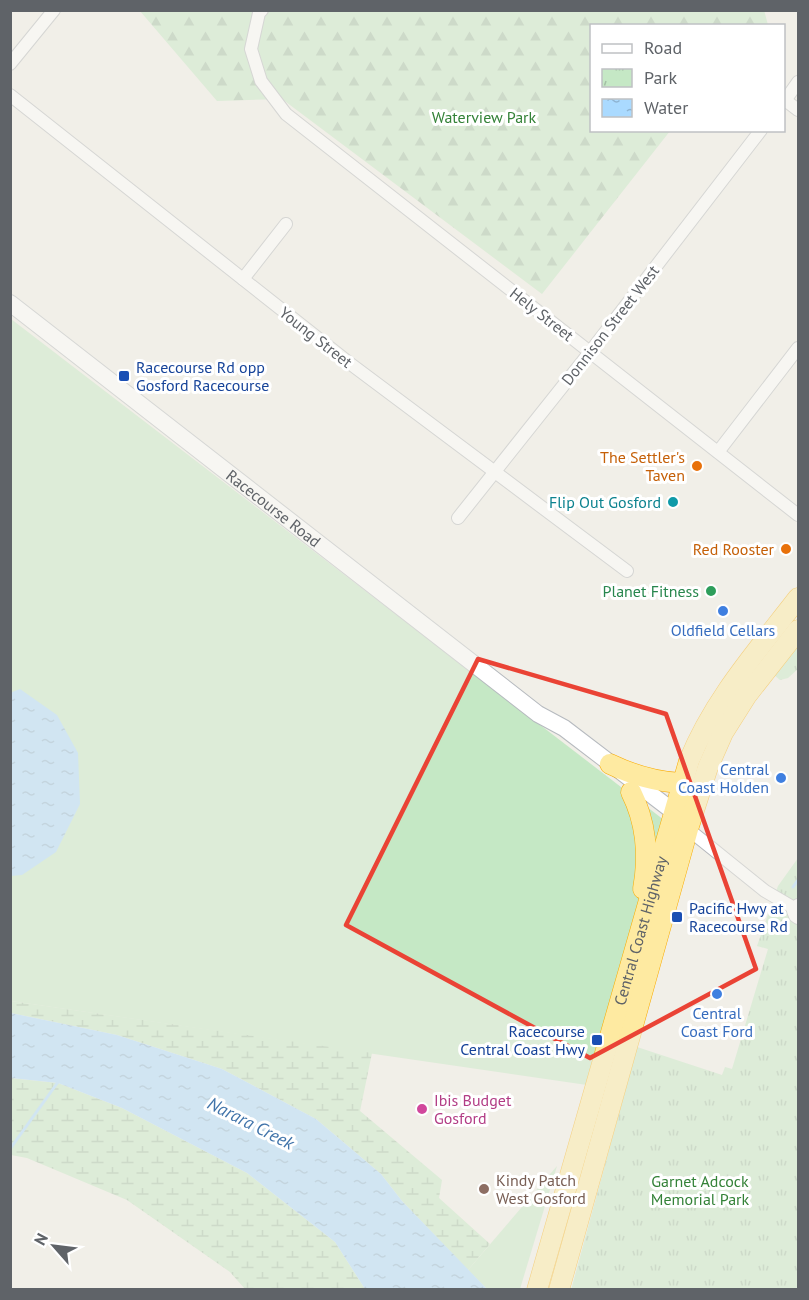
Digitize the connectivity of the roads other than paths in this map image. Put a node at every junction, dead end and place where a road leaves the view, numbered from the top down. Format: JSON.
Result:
{"nodes":[{"id":1,"x":54,"y":10,"type":"edge"},
{"id":2,"x":262,"y":10,"type":"edge"},
{"id":3,"x":10,"y":64,"type":"edge"},
{"id":4,"x":798,"y":82,"type":"edge"},
{"id":5,"x":10,"y":95,"type":"edge"},
{"id":6,"x":785,"y":100,"type":"edge"},
{"id":7,"x":785,"y":102,"type":"edge"},
{"id":8,"x":798,"y":110,"type":"edge"},
{"id":9,"x":759,"y":132,"type":"edge"},
{"id":10,"x":286,"y":224,"type":"dead end"},
{"id":11,"x":243,"y":279,"type":"junction"},
{"id":12,"x":10,"y":303,"type":"edge"},
{"id":13,"x":798,"y":348,"type":"edge"},
{"id":14,"x":590,"y":352,"type":"junction"},
{"id":15,"x":718,"y":452,"type":"junction"},
{"id":16,"x":493,"y":472,"type":"junction"},
{"id":17,"x":798,"y":514,"type":"edge"},
{"id":18,"x":458,"y":518,"type":"dead end"},
{"id":19,"x":627,"y":571,"type":"dead end"},
{"id":20,"x":798,"y":598,"type":"edge"},
{"id":21,"x":798,"y":630,"type":"edge"},
{"id":22,"x":538,"y":714,"type":"junction"},
{"id":23,"x":610,"y":764,"type":"junction"},
{"id":24,"x":682,"y":783,"type":"junction"},
{"id":25,"x":631,"y":792,"type":"junction"},
{"id":26,"x":678,"y":821,"type":"junction"},
{"id":27,"x":797,"y":910,"type":"edge"},
{"id":28,"x":625,"y":986,"type":"junction"},
{"id":29,"x":537,"y":1290,"type":"edge"},
{"id":30,"x":558,"y":1290,"type":"edge"}],
"edges":[{"from":1,"to":3,"type":"street"},
{"from":2,"to":14,"type":"street","name":"Hely Street"},
{"from":4,"to":6,"type":"street"},
{"from":5,"to":11,"type":"street","name":"Young Street"},
{"from":7,"to":8,"type":"street"},
{"from":9,"to":14,"type":"street","name":"Donnison Street West"},
{"from":10,"to":11,"type":"street"},
{"from":11,"to":16,"type":"street","name":"Young Street"},
{"from":12,"to":22,"type":"main road","name":"Racecourse Road"},
{"from":13,"to":15,"type":"street"},
{"from":14,"to":15,"type":"street","name":"Hely Street"},
{"from":14,"to":16,"type":"street","name":"Donnison Street West"},
{"from":15,"to":17,"type":"street","name":"Hely Street"},
{"from":16,"to":18,"type":"street","name":"Donnison Street West"},
{"from":16,"to":19,"type":"street","name":"Young Street"},
{"from":20,"to":24,"type":"highway","name":"Central Coast Highway"},
{"from":21,"to":26,"type":"highway","name":"Central Coast Highway"},
{"from":22,"to":23,"type":"main road","name":"Racecourse Road"},
{"from":22,"to":25,"type":"main road","name":"Racecourse Road"},
{"from":23,"to":24,"type":"highway"},
{"from":23,"to":26,"type":"main road","name":"Racecourse Road"},
{"from":24,"to":26,"type":"highway","name":"Central Coast Highway"},
{"from":25,"to":26,"type":"main road","name":"Racecourse Road"},
{"from":25,"to":28,"type":"highway"},
{"from":26,"to":27,"type":"street"},
{"from":26,"to":28,"type":"highway","name":"Central Coast Highway"},
{"from":26,"to":30,"type":"highway","name":"Central Coast Highway"},
{"from":28,"to":29,"type":"highway","name":"Central Coast Highway"}]}
